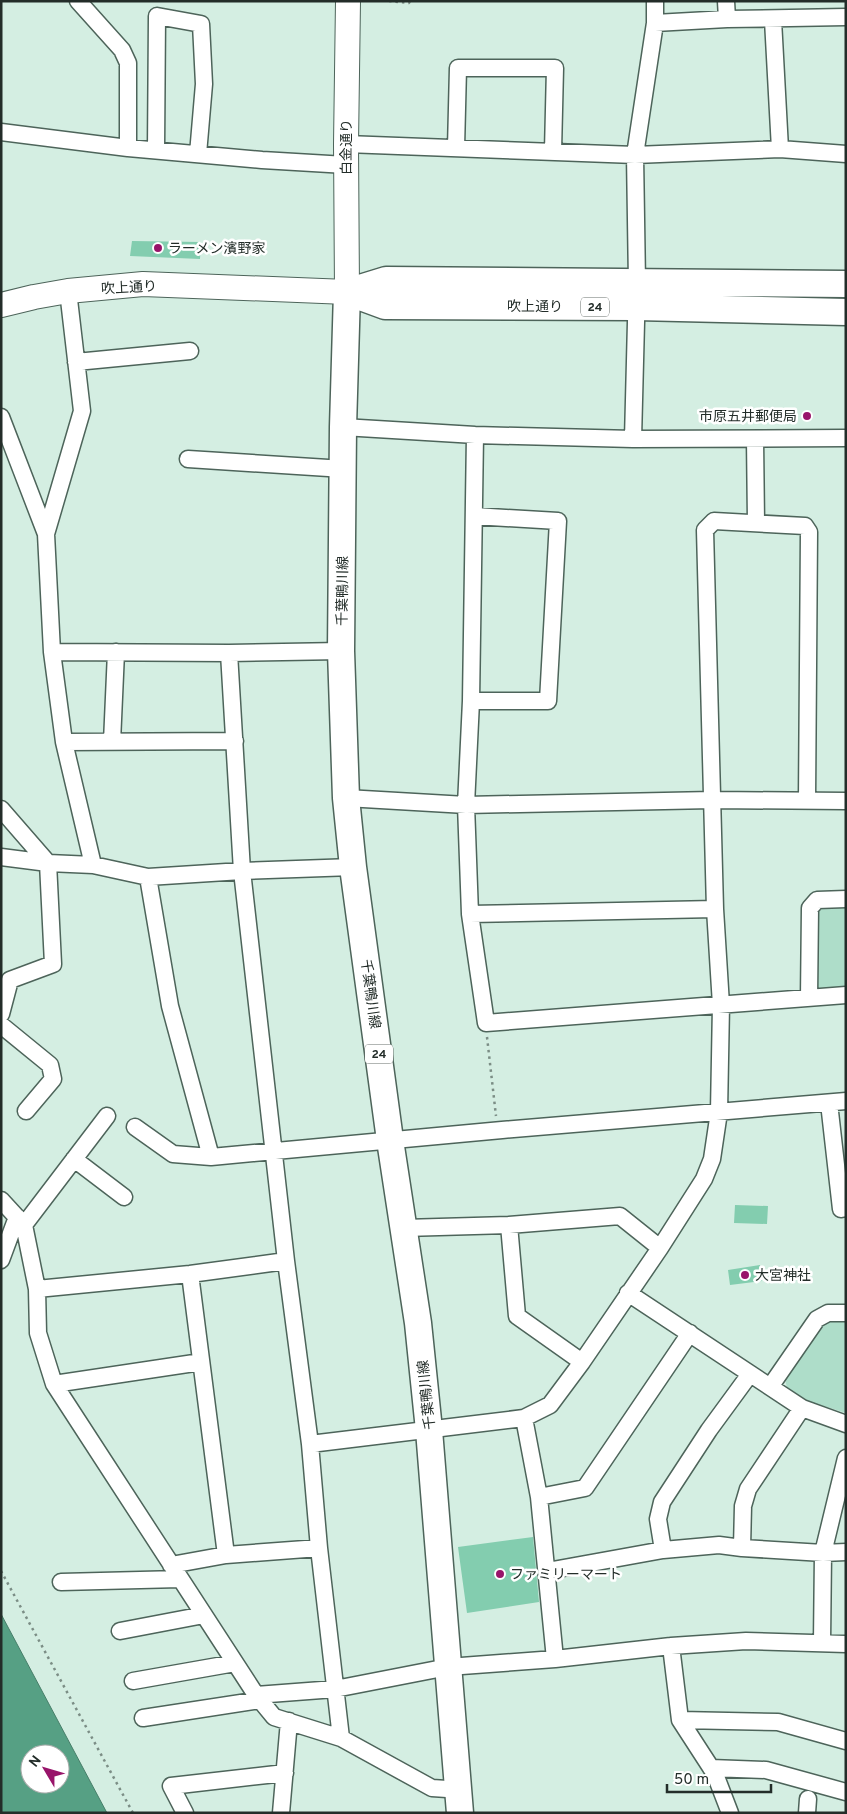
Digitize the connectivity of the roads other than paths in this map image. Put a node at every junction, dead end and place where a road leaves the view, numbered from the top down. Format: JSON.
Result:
{"nodes":[{"id":1,"x":78,"y":1,"type":"edge"},
{"id":2,"x":348,"y":1,"type":"edge"},
{"id":3,"x":655,"y":1,"type":"edge"},
{"id":4,"x":726,"y":1,"type":"edge"},
{"id":5,"x":846,"y":17,"type":"edge"},
{"id":6,"x":727,"y":19,"type":"junction"},
{"id":7,"x":773,"y":20,"type":"junction"},
{"id":8,"x":655,"y":23,"type":"junction"},
{"id":9,"x":1,"y":132,"type":"edge"},
{"id":10,"x":128,"y":148,"type":"junction"},
{"id":11,"x":456,"y":148,"type":"junction"},
{"id":12,"x":780,"y":149,"type":"junction"},
{"id":13,"x":156,"y":150,"type":"junction"},
{"id":14,"x":552,"y":151,"type":"junction"},
{"id":15,"x":198,"y":154,"type":"junction"},
{"id":16,"x":346,"y":154,"type":"junction"},
{"id":17,"x":846,"y":154,"type":"edge"},
{"id":18,"x":636,"y":155,"type":"junction"},
{"id":19,"x":846,"y":284,"type":"edge"},
{"id":20,"x":68,"y":291,"type":"junction"},
{"id":21,"x":347,"y":292,"type":"junction"},
{"id":22,"x":637,"y":295,"type":"junction"},
{"id":23,"x":1,"y":305,"type":"edge"},
{"id":24,"x":846,"y":312,"type":"edge"},
{"id":25,"x":190,"y":351,"type":"dead end"},
{"id":26,"x":76,"y":362,"type":"junction"},
{"id":27,"x":1,"y":417,"type":"edge"},
{"id":28,"x":343,"y":428,"type":"junction"},
{"id":29,"x":475,"y":435,"type":"junction"},
{"id":30,"x":846,"y":438,"type":"edge"},
{"id":31,"x":634,"y":439,"type":"junction"},
{"id":32,"x":755,"y":439,"type":"junction"},
{"id":33,"x":188,"y":460,"type":"dead end"},
{"id":34,"x":344,"y":469,"type":"junction"},
{"id":35,"x":474,"y":516,"type":"junction"},
{"id":36,"x":756,"y":523,"type":"junction"},
{"id":37,"x":46,"y":534,"type":"junction"},
{"id":38,"x":341,"y":651,"type":"junction"},
{"id":39,"x":52,"y":652,"type":"junction"},
{"id":40,"x":116,"y":652,"type":"junction"},
{"id":41,"x":229,"y":653,"type":"junction"},
{"id":42,"x":471,"y":701,"type":"junction"},
{"id":43,"x":235,"y":741,"type":"junction"},
{"id":44,"x":64,"y":742,"type":"junction"},
{"id":45,"x":112,"y":742,"type":"junction"},
{"id":46,"x":346,"y":798,"type":"junction"},
{"id":47,"x":712,"y":800,"type":"junction"},
{"id":48,"x":807,"y":800,"type":"junction"},
{"id":49,"x":846,"y":801,"type":"edge"},
{"id":50,"x":466,"y":805,"type":"junction"},
{"id":51,"x":1,"y":809,"type":"edge"},
{"id":52,"x":1,"y":857,"type":"edge"},
{"id":53,"x":48,"y":863,"type":"junction"},
{"id":54,"x":93,"y":865,"type":"junction"},
{"id":55,"x":354,"y":867,"type":"junction"},
{"id":56,"x":242,"y":871,"type":"junction"},
{"id":57,"x":148,"y":877,"type":"junction"},
{"id":58,"x":846,"y":899,"type":"edge"},
{"id":59,"x":715,"y":909,"type":"junction"},
{"id":60,"x":470,"y":914,"type":"junction"},
{"id":61,"x":846,"y":995,"type":"edge"},
{"id":62,"x":809,"y":998,"type":"junction"},
{"id":63,"x":721,"y":1005,"type":"junction"},
{"id":64,"x":1,"y":1014,"type":"edge"},
{"id":65,"x":1,"y":1024,"type":"edge"},
{"id":66,"x":846,"y":1102,"type":"edge"},
{"id":67,"x":829,"y":1103,"type":"junction"},
{"id":68,"x":26,"y":1111,"type":"dead end"},
{"id":69,"x":720,"y":1112,"type":"junction"},
{"id":70,"x":107,"y":1116,"type":"dead end"},
{"id":71,"x":135,"y":1128,"type":"dead end"},
{"id":72,"x":390,"y":1140,"type":"junction"},
{"id":73,"x":273,"y":1152,"type":"junction"},
{"id":74,"x":211,"y":1157,"type":"junction"},
{"id":75,"x":74,"y":1159,"type":"junction"},
{"id":76,"x":124,"y":1197,"type":"dead end"},
{"id":77,"x":1,"y":1200,"type":"edge"},
{"id":78,"x":846,"y":1208,"type":"edge"},
{"id":79,"x":20,"y":1221,"type":"junction"},
{"id":80,"x":509,"y":1225,"type":"junction"},
{"id":81,"x":404,"y":1228,"type":"junction"},
{"id":82,"x":660,"y":1248,"type":"junction"},
{"id":83,"x":1,"y":1260,"type":"edge"},
{"id":84,"x":286,"y":1261,"type":"junction"},
{"id":85,"x":190,"y":1274,"type":"junction"},
{"id":86,"x":37,"y":1289,"type":"junction"},
{"id":87,"x":628,"y":1293,"type":"junction"},
{"id":88,"x":846,"y":1313,"type":"edge"},
{"id":89,"x":690,"y":1333,"type":"junction"},
{"id":90,"x":201,"y":1362,"type":"junction"},
{"id":91,"x":582,"y":1362,"type":"junction"},
{"id":92,"x":750,"y":1374,"type":"junction"},
{"id":93,"x":54,"y":1384,"type":"junction"},
{"id":94,"x":770,"y":1387,"type":"junction"},
{"id":95,"x":802,"y":1408,"type":"junction"},
{"id":96,"x":524,"y":1418,"type":"junction"},
{"id":97,"x":846,"y":1424,"type":"edge"},
{"id":98,"x":430,"y":1430,"type":"junction"},
{"id":99,"x":310,"y":1444,"type":"junction"},
{"id":100,"x":846,"y":1458,"type":"edge"},
{"id":101,"x":539,"y":1497,"type":"junction"},
{"id":102,"x":319,"y":1548,"type":"junction"},
{"id":103,"x":742,"y":1548,"type":"junction"},
{"id":104,"x":663,"y":1550,"type":"junction"},
{"id":105,"x":846,"y":1552,"type":"edge"},
{"id":106,"x":823,"y":1553,"type":"junction"},
{"id":107,"x":226,"y":1554,"type":"junction"},
{"id":108,"x":548,"y":1571,"type":"junction"},
{"id":109,"x":176,"y":1572,"type":"junction"},
{"id":110,"x":61,"y":1582,"type":"dead end"},
{"id":111,"x":204,"y":1615,"type":"junction"},
{"id":112,"x":120,"y":1631,"type":"dead end"},
{"id":113,"x":822,"y":1642,"type":"junction"},
{"id":114,"x":846,"y":1644,"type":"edge"},
{"id":115,"x":671,"y":1646,"type":"junction"},
{"id":116,"x":555,"y":1659,"type":"junction"},
{"id":117,"x":235,"y":1663,"type":"junction"},
{"id":118,"x":448,"y":1667,"type":"junction"},
{"id":119,"x":133,"y":1681,"type":"dead end"},
{"id":120,"x":335,"y":1689,"type":"junction"},
{"id":121,"x":258,"y":1697,"type":"junction"},
{"id":122,"x":143,"y":1718,"type":"dead end"},
{"id":123,"x":680,"y":1720,"type":"junction"},
{"id":124,"x":289,"y":1721,"type":"junction"},
{"id":125,"x":341,"y":1738,"type":"junction"},
{"id":126,"x":846,"y":1741,"type":"edge"},
{"id":127,"x":711,"y":1768,"type":"junction"},
{"id":128,"x":285,"y":1773,"type":"junction"},
{"id":129,"x":846,"y":1792,"type":"edge"},
{"id":130,"x":460,"y":1800,"type":"edge"},
{"id":131,"x":186,"y":1813,"type":"edge"},
{"id":132,"x":281,"y":1813,"type":"edge"},
{"id":133,"x":730,"y":1813,"type":"edge"}],
"edges":[{"from":1,"to":10,"type":"street"},
{"from":2,"to":16,"type":"street","name":"白金通り"},
{"from":3,"to":8,"type":"street"},
{"from":4,"to":6,"type":"street"},
{"from":5,"to":7,"type":"street"},
{"from":6,"to":7,"type":"street"},
{"from":6,"to":8,"type":"street"},
{"from":7,"to":12,"type":"street"},
{"from":8,"to":18,"type":"street"},
{"from":9,"to":10,"type":"street"},
{"from":10,"to":13,"type":"street"},
{"from":11,"to":14,"type":"street"},
{"from":11,"to":14,"type":"street"},
{"from":11,"to":16,"type":"street"},
{"from":12,"to":17,"type":"street"},
{"from":12,"to":18,"type":"street"},
{"from":13,"to":15,"type":"street"},
{"from":13,"to":15,"type":"street"},
{"from":14,"to":18,"type":"street"},
{"from":15,"to":16,"type":"street"},
{"from":16,"to":21,"type":"street","name":"白金通り"},
{"from":18,"to":22,"type":"street"},
{"from":19,"to":22,"type":"main road","name":"吹上通り","number":"24"},
{"from":20,"to":21,"type":"street","name":"吹上通り"},
{"from":20,"to":23,"type":"street","name":"吹上通り"},
{"from":20,"to":26,"type":"street"},
{"from":21,"to":22,"type":"main road","name":"吹上通り","number":"24"},
{"from":21,"to":28,"type":"main road","name":"千葉鴨川線","number":"24"},
{"from":22,"to":24,"type":"main road","name":"吹上通り","number":"24"},
{"from":22,"to":31,"type":"street"},
{"from":25,"to":26,"type":"street"},
{"from":26,"to":37,"type":"street"},
{"from":27,"to":37,"type":"street"},
{"from":28,"to":29,"type":"street"},
{"from":28,"to":34,"type":"main road","name":"千葉鴨川線","number":"24"},
{"from":29,"to":31,"type":"street"},
{"from":29,"to":35,"type":"street"},
{"from":30,"to":32,"type":"street"},
{"from":31,"to":32,"type":"street"},
{"from":32,"to":36,"type":"street"},
{"from":33,"to":34,"type":"street"},
{"from":34,"to":38,"type":"main road","name":"千葉鴨川線","number":"24"},
{"from":35,"to":42,"type":"street"},
{"from":35,"to":42,"type":"street"},
{"from":36,"to":47,"type":"street"},
{"from":36,"to":48,"type":"street"},
{"from":37,"to":39,"type":"street"},
{"from":38,"to":41,"type":"street"},
{"from":38,"to":46,"type":"main road","name":"千葉鴨川線","number":"24"},
{"from":39,"to":40,"type":"street"},
{"from":39,"to":44,"type":"street"},
{"from":40,"to":41,"type":"street"},
{"from":40,"to":45,"type":"street"},
{"from":41,"to":43,"type":"street"},
{"from":42,"to":50,"type":"street"},
{"from":43,"to":45,"type":"street"},
{"from":43,"to":56,"type":"street"},
{"from":44,"to":45,"type":"street"},
{"from":44,"to":54,"type":"street"},
{"from":46,"to":50,"type":"street"},
{"from":46,"to":55,"type":"main road","name":"千葉鴨川線","number":"24"},
{"from":47,"to":48,"type":"street"},
{"from":47,"to":50,"type":"street"},
{"from":47,"to":59,"type":"street"},
{"from":48,"to":49,"type":"street"},
{"from":50,"to":60,"type":"street"},
{"from":51,"to":53,"type":"street"},
{"from":52,"to":53,"type":"street"},
{"from":53,"to":54,"type":"street"},
{"from":53,"to":64,"type":"street"},
{"from":54,"to":57,"type":"street"},
{"from":55,"to":56,"type":"street"},
{"from":55,"to":72,"type":"main road","name":"千葉鴨川線","number":"24"},
{"from":56,"to":57,"type":"street"},
{"from":56,"to":73,"type":"street"},
{"from":57,"to":74,"type":"street"},
{"from":58,"to":62,"type":"street"},
{"from":59,"to":60,"type":"street"},
{"from":59,"to":63,"type":"street"},
{"from":60,"to":63,"type":"street"},
{"from":61,"to":62,"type":"street"},
{"from":62,"to":63,"type":"street"},
{"from":63,"to":69,"type":"street"},
{"from":65,"to":68,"type":"street"},
{"from":66,"to":67,"type":"street"},
{"from":67,"to":69,"type":"street"},
{"from":67,"to":78,"type":"street"},
{"from":69,"to":72,"type":"street"},
{"from":69,"to":82,"type":"street"},
{"from":70,"to":75,"type":"street"},
{"from":71,"to":74,"type":"street"},
{"from":72,"to":73,"type":"street"},
{"from":72,"to":81,"type":"main road","name":"千葉鴨川線","number":"24"},
{"from":73,"to":74,"type":"street"},
{"from":73,"to":84,"type":"street"},
{"from":75,"to":76,"type":"street"},
{"from":75,"to":79,"type":"street"},
{"from":77,"to":79,"type":"street"},
{"from":79,"to":83,"type":"street"},
{"from":79,"to":86,"type":"street"},
{"from":80,"to":81,"type":"street"},
{"from":80,"to":82,"type":"street"},
{"from":80,"to":91,"type":"street"},
{"from":81,"to":98,"type":"main road","name":"千葉鴨川線","number":"24"},
{"from":82,"to":87,"type":"street"},
{"from":84,"to":85,"type":"street"},
{"from":84,"to":99,"type":"street"},
{"from":85,"to":86,"type":"street"},
{"from":85,"to":90,"type":"street"},
{"from":86,"to":93,"type":"street"},
{"from":87,"to":89,"type":"street"},
{"from":87,"to":91,"type":"street"},
{"from":88,"to":94,"type":"street"},
{"from":89,"to":92,"type":"street"},
{"from":89,"to":101,"type":"street"},
{"from":90,"to":93,"type":"street"},
{"from":90,"to":107,"type":"street"},
{"from":91,"to":96,"type":"street"},
{"from":92,"to":94,"type":"street"},
{"from":92,"to":104,"type":"street"},
{"from":93,"to":109,"type":"street"},
{"from":94,"to":95,"type":"street"},
{"from":95,"to":97,"type":"street"},
{"from":95,"to":103,"type":"street"},
{"from":96,"to":98,"type":"street"},
{"from":96,"to":101,"type":"street"},
{"from":98,"to":99,"type":"street"},
{"from":98,"to":118,"type":"main road","name":"千葉鴨川線","number":"24"},
{"from":99,"to":102,"type":"street"},
{"from":100,"to":106,"type":"street"},
{"from":101,"to":108,"type":"street"},
{"from":102,"to":107,"type":"street"},
{"from":102,"to":120,"type":"street"},
{"from":103,"to":104,"type":"street"},
{"from":103,"to":106,"type":"street"},
{"from":104,"to":108,"type":"street"},
{"from":105,"to":106,"type":"street"},
{"from":106,"to":113,"type":"street"},
{"from":107,"to":109,"type":"street"},
{"from":108,"to":116,"type":"street"},
{"from":109,"to":110,"type":"street"},
{"from":109,"to":111,"type":"street"},
{"from":111,"to":112,"type":"street"},
{"from":111,"to":117,"type":"street"},
{"from":113,"to":114,"type":"street"},
{"from":113,"to":115,"type":"street"},
{"from":115,"to":116,"type":"street"},
{"from":115,"to":123,"type":"street"},
{"from":116,"to":118,"type":"street"},
{"from":117,"to":119,"type":"street"},
{"from":117,"to":121,"type":"street"},
{"from":118,"to":120,"type":"street"},
{"from":118,"to":130,"type":"main road","name":"千葉鴨川線","number":"24"},
{"from":120,"to":121,"type":"street"},
{"from":120,"to":125,"type":"street"},
{"from":121,"to":122,"type":"street"},
{"from":121,"to":124,"type":"street"},
{"from":123,"to":126,"type":"street"},
{"from":123,"to":127,"type":"street"},
{"from":124,"to":125,"type":"street"},
{"from":124,"to":128,"type":"street"},
{"from":125,"to":130,"type":"street"},
{"from":127,"to":129,"type":"street"},
{"from":127,"to":133,"type":"street"},
{"from":128,"to":131,"type":"street"},
{"from":128,"to":132,"type":"street"}]}
